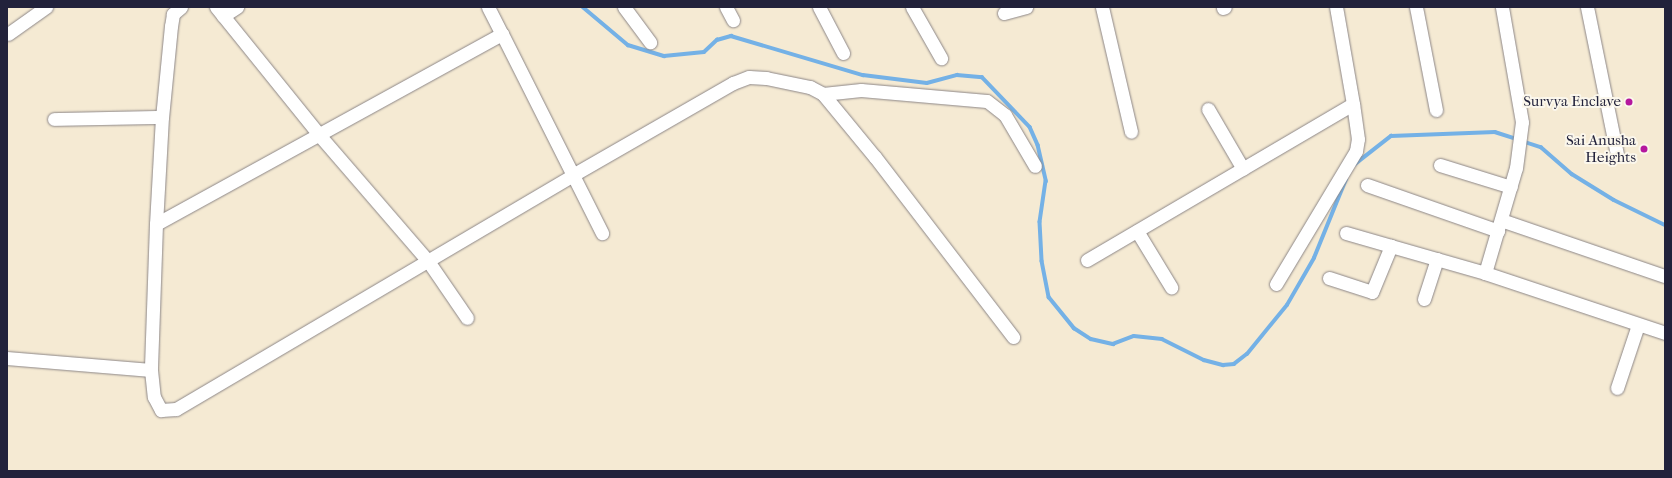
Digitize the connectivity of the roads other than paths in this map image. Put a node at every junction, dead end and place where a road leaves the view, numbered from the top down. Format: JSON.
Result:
{"nodes":[{"id":1,"x":46,"y":7,"type":"edge"},
{"id":2,"x":181,"y":7,"type":"edge"},
{"id":3,"x":237,"y":7,"type":"edge"},
{"id":4,"x":488,"y":7,"type":"edge"},
{"id":5,"x":624,"y":7,"type":"edge"},
{"id":6,"x":726,"y":7,"type":"edge"},
{"id":7,"x":819,"y":7,"type":"edge"},
{"id":8,"x":912,"y":7,"type":"edge"},
{"id":9,"x":1026,"y":7,"type":"edge"},
{"id":10,"x":1102,"y":7,"type":"edge"},
{"id":11,"x":1336,"y":7,"type":"edge"},
{"id":12,"x":1416,"y":7,"type":"edge"},
{"id":13,"x":1502,"y":7,"type":"edge"},
{"id":14,"x":1586,"y":7,"type":"edge"},
{"id":15,"x":220,"y":11,"type":"edge"},
{"id":16,"x":1004,"y":13,"type":"dead end"},
{"id":17,"x":734,"y":20,"type":"dead end"},
{"id":18,"x":8,"y":34,"type":"dead end"},
{"id":19,"x":502,"y":34,"type":"junction"},
{"id":20,"x":650,"y":42,"type":"dead end"},
{"id":21,"x":843,"y":53,"type":"dead end"},
{"id":22,"x":941,"y":58,"type":"dead end"},
{"id":23,"x":823,"y":94,"type":"junction"},
{"id":24,"x":1353,"y":104,"type":"junction"},
{"id":25,"x":1208,"y":109,"type":"dead end"},
{"id":26,"x":1436,"y":110,"type":"dead end"},
{"id":27,"x":162,"y":117,"type":"junction"},
{"id":28,"x":54,"y":119,"type":"dead end"},
{"id":29,"x":1131,"y":132,"type":"dead end"},
{"id":30,"x":320,"y":136,"type":"junction"},
{"id":31,"x":1617,"y":154,"type":"dead end"},
{"id":32,"x":1440,"y":165,"type":"dead end"},
{"id":33,"x":1035,"y":166,"type":"dead end"},
{"id":34,"x":1243,"y":169,"type":"junction"},
{"id":35,"x":572,"y":176,"type":"junction"},
{"id":36,"x":1367,"y":185,"type":"dead end"},
{"id":37,"x":1511,"y":187,"type":"junction"},
{"id":38,"x":156,"y":224,"type":"junction"},
{"id":39,"x":1500,"y":226,"type":"junction"},
{"id":40,"x":1137,"y":231,"type":"junction"},
{"id":41,"x":602,"y":233,"type":"dead end"},
{"id":42,"x":1346,"y":233,"type":"dead end"},
{"id":43,"x":1391,"y":246,"type":"junction"},
{"id":44,"x":1437,"y":259,"type":"junction"},
{"id":45,"x":1087,"y":260,"type":"dead end"},
{"id":46,"x":428,"y":261,"type":"junction"},
{"id":47,"x":1485,"y":273,"type":"junction"},
{"id":48,"x":1665,"y":276,"type":"edge"},
{"id":49,"x":1329,"y":278,"type":"dead end"},
{"id":50,"x":1276,"y":284,"type":"dead end"},
{"id":51,"x":1171,"y":287,"type":"dead end"},
{"id":52,"x":1424,"y":299,"type":"dead end"},
{"id":53,"x":467,"y":318,"type":"dead end"},
{"id":54,"x":1638,"y":325,"type":"junction"},
{"id":55,"x":1665,"y":333,"type":"edge"},
{"id":56,"x":1013,"y":337,"type":"dead end"},
{"id":57,"x":7,"y":358,"type":"edge"},
{"id":58,"x":150,"y":370,"type":"junction"},
{"id":59,"x":1618,"y":388,"type":"dead end"}],
"edges":[{"from":1,"to":18,"type":"street"},
{"from":2,"to":27,"type":"street"},
{"from":3,"to":15,"type":"street"},
{"from":4,"to":19,"type":"street"},
{"from":5,"to":20,"type":"street"},
{"from":6,"to":17,"type":"street"},
{"from":7,"to":21,"type":"street"},
{"from":8,"to":22,"type":"street"},
{"from":9,"to":16,"type":"street"},
{"from":10,"to":29,"type":"street"},
{"from":11,"to":24,"type":"street"},
{"from":12,"to":26,"type":"street"},
{"from":13,"to":37,"type":"street"},
{"from":14,"to":31,"type":"street"},
{"from":15,"to":30,"type":"street"},
{"from":19,"to":30,"type":"street"},
{"from":19,"to":35,"type":"street"},
{"from":23,"to":33,"type":"street"},
{"from":23,"to":35,"type":"street"},
{"from":23,"to":56,"type":"street"},
{"from":24,"to":34,"type":"street"},
{"from":24,"to":50,"type":"street"},
{"from":25,"to":34,"type":"street"},
{"from":27,"to":28,"type":"street"},
{"from":27,"to":38,"type":"street"},
{"from":30,"to":38,"type":"street"},
{"from":30,"to":46,"type":"street"},
{"from":32,"to":37,"type":"street"},
{"from":34,"to":40,"type":"street"},
{"from":35,"to":41,"type":"street"},
{"from":35,"to":46,"type":"street"},
{"from":36,"to":39,"type":"street"},
{"from":37,"to":39,"type":"street"},
{"from":38,"to":58,"type":"street"},
{"from":39,"to":47,"type":"street"},
{"from":39,"to":48,"type":"street"},
{"from":40,"to":45,"type":"street"},
{"from":40,"to":51,"type":"street"},
{"from":42,"to":43,"type":"street"},
{"from":43,"to":44,"type":"street"},
{"from":43,"to":49,"type":"street"},
{"from":44,"to":47,"type":"street"},
{"from":44,"to":52,"type":"street"},
{"from":46,"to":53,"type":"street"},
{"from":46,"to":58,"type":"street"},
{"from":47,"to":54,"type":"street"},
{"from":54,"to":55,"type":"street"},
{"from":54,"to":59,"type":"street"},
{"from":57,"to":58,"type":"street"}]}
